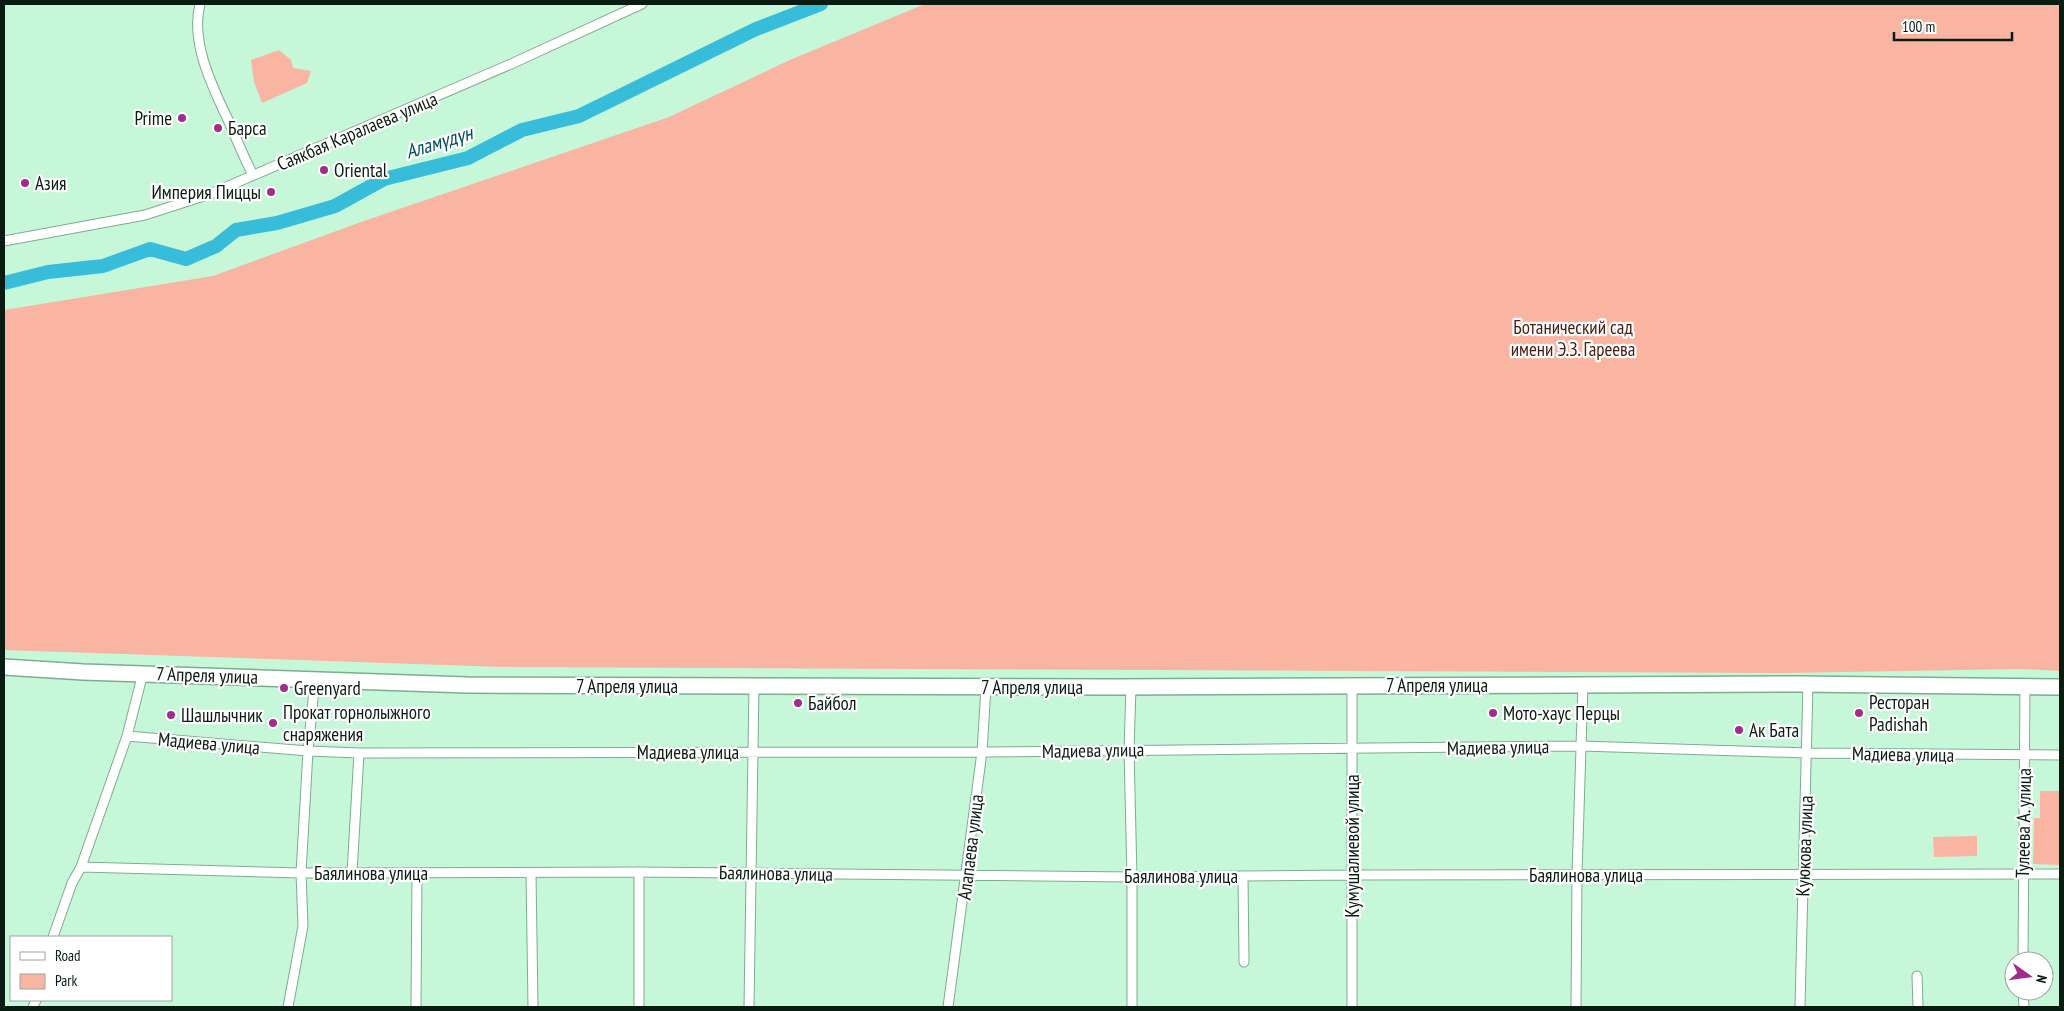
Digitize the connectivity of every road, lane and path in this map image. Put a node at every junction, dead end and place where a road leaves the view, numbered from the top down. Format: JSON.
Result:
{"nodes":[{"id":1,"x":200,"y":4,"type":"edge"},
{"id":2,"x":637,"y":5,"type":"edge"},
{"id":3,"x":253,"y":175,"type":"junction"},
{"id":4,"x":4,"y":241,"type":"edge"},
{"id":5,"x":4,"y":667,"type":"edge"},
{"id":6,"x":143,"y":673,"type":"junction"},
{"id":7,"x":314,"y":679,"type":"junction"},
{"id":8,"x":1583,"y":684,"type":"junction"},
{"id":9,"x":1808,"y":684,"type":"junction"},
{"id":10,"x":754,"y":686,"type":"junction"},
{"id":11,"x":1352,"y":686,"type":"junction"},
{"id":12,"x":2025,"y":686,"type":"junction"},
{"id":13,"x":986,"y":687,"type":"junction"},
{"id":14,"x":1131,"y":687,"type":"junction"},
{"id":15,"x":2060,"y":687,"type":"edge"},
{"id":16,"x":127,"y":736,"type":"junction"},
{"id":17,"x":1581,"y":746,"type":"junction"},
{"id":18,"x":1352,"y":749,"type":"junction"},
{"id":19,"x":1129,"y":750,"type":"junction"},
{"id":20,"x":308,"y":751,"type":"junction"},
{"id":21,"x":753,"y":752,"type":"junction"},
{"id":22,"x":982,"y":752,"type":"junction"},
{"id":23,"x":1807,"y":752,"type":"junction"},
{"id":24,"x":359,"y":753,"type":"junction"},
{"id":25,"x":2024,"y":755,"type":"junction"},
{"id":26,"x":2060,"y":756,"type":"edge"},
{"id":27,"x":81,"y":867,"type":"junction"},
{"id":28,"x":301,"y":872,"type":"junction"},
{"id":29,"x":352,"y":872,"type":"junction"},
{"id":30,"x":640,"y":872,"type":"junction"},
{"id":31,"x":417,"y":873,"type":"junction"},
{"id":32,"x":531,"y":873,"type":"junction"},
{"id":33,"x":752,"y":873,"type":"junction"},
{"id":34,"x":1577,"y":874,"type":"junction"},
{"id":35,"x":1803,"y":874,"type":"junction"},
{"id":36,"x":2023,"y":874,"type":"junction"},
{"id":37,"x":2060,"y":874,"type":"edge"},
{"id":38,"x":967,"y":875,"type":"junction"},
{"id":39,"x":1352,"y":875,"type":"junction"},
{"id":40,"x":1243,"y":876,"type":"junction"},
{"id":41,"x":1132,"y":877,"type":"junction"},
{"id":42,"x":53,"y":936,"type":"edge"},
{"id":43,"x":2023,"y":951,"type":"edge"},
{"id":44,"x":1244,"y":962,"type":"dead end"},
{"id":45,"x":1917,"y":976,"type":"dead end"},
{"id":46,"x":288,"y":1007,"type":"edge"},
{"id":47,"x":416,"y":1007,"type":"edge"},
{"id":48,"x":533,"y":1007,"type":"edge"},
{"id":49,"x":639,"y":1007,"type":"edge"},
{"id":50,"x":749,"y":1007,"type":"edge"},
{"id":51,"x":948,"y":1007,"type":"edge"},
{"id":52,"x":1132,"y":1007,"type":"edge"},
{"id":53,"x":1352,"y":1007,"type":"edge"},
{"id":54,"x":1576,"y":1007,"type":"edge"},
{"id":55,"x":1800,"y":1007,"type":"edge"},
{"id":56,"x":1918,"y":1007,"type":"edge"}],
"edges":[{"from":1,"to":3,"type":"street"},
{"from":2,"to":3,"type":"street","name":"Саякбая Каралаева улица"},
{"from":3,"to":4,"type":"street","name":"Саякбая Каралаева улица"},
{"from":5,"to":6,"type":"main road","name":"7 Апреля улица"},
{"from":6,"to":7,"type":"main road","name":"7 Апреля улица"},
{"from":6,"to":16,"type":"street"},
{"from":7,"to":10,"type":"main road","name":"7 Апреля улица"},
{"from":7,"to":20,"type":"street","name":"Баялинова улица"},
{"from":8,"to":9,"type":"main road","name":"7 Апреля улица"},
{"from":8,"to":11,"type":"main road","name":"7 Апреля улица"},
{"from":8,"to":17,"type":"street"},
{"from":9,"to":12,"type":"main road","name":"7 Апреля улица"},
{"from":9,"to":23,"type":"street","name":"Куюкова улица"},
{"from":10,"to":13,"type":"main road","name":"7 Апреля улица"},
{"from":10,"to":21,"type":"street"},
{"from":11,"to":14,"type":"main road","name":"7 Апреля улица"},
{"from":11,"to":18,"type":"street","name":"Кумушалиевой улица"},
{"from":12,"to":15,"type":"main road","name":"7 Апреля улица"},
{"from":12,"to":25,"type":"street","name":"Тулеева А. улица"},
{"from":13,"to":14,"type":"main road","name":"7 Апреля улица"},
{"from":13,"to":22,"type":"street","name":"Алапаева улица"},
{"from":14,"to":19,"type":"street"},
{"from":16,"to":20,"type":"street","name":"Мадиева улица"},
{"from":16,"to":27,"type":"street"},
{"from":17,"to":18,"type":"street","name":"Мадиева улица"},
{"from":17,"to":23,"type":"street","name":"Мадиева улица"},
{"from":17,"to":34,"type":"street"},
{"from":18,"to":19,"type":"street","name":"Мадиева улица"},
{"from":18,"to":39,"type":"street","name":"Кумушалиевой улица"},
{"from":19,"to":22,"type":"street","name":"Мадиева улица"},
{"from":19,"to":41,"type":"street"},
{"from":20,"to":24,"type":"street","name":"Мадиева улица"},
{"from":20,"to":28,"type":"street","name":"Баялинова улица"},
{"from":21,"to":22,"type":"street","name":"Мадиева улица"},
{"from":21,"to":24,"type":"street","name":"Мадиева улица"},
{"from":21,"to":33,"type":"street"},
{"from":22,"to":38,"type":"street","name":"Алапаева улица"},
{"from":23,"to":25,"type":"street","name":"Мадиева улица"},
{"from":23,"to":35,"type":"street","name":"Куюкова улица"},
{"from":24,"to":29,"type":"street"},
{"from":25,"to":26,"type":"street","name":"Мадиева улица"},
{"from":25,"to":36,"type":"street","name":"Тулеева А. улица"},
{"from":27,"to":28,"type":"street","name":"Баялинова улица"},
{"from":27,"to":42,"type":"street"},
{"from":28,"to":29,"type":"street","name":"Баялинова улица"},
{"from":28,"to":46,"type":"street","name":"Баялинова улица"},
{"from":29,"to":31,"type":"street","name":"Баялинова улица"},
{"from":30,"to":32,"type":"street","name":"Баялинова улица"},
{"from":30,"to":33,"type":"street","name":"Баялинова улица"},
{"from":30,"to":49,"type":"street"},
{"from":31,"to":32,"type":"street","name":"Баялинова улица"},
{"from":31,"to":47,"type":"street"},
{"from":32,"to":48,"type":"street"},
{"from":33,"to":38,"type":"street","name":"Баялинова улица"},
{"from":33,"to":50,"type":"street"},
{"from":34,"to":35,"type":"street","name":"Баялинова улица"},
{"from":34,"to":39,"type":"street","name":"Баялинова улица"},
{"from":34,"to":54,"type":"street"},
{"from":35,"to":36,"type":"street","name":"Баялинова улица"},
{"from":35,"to":55,"type":"street","name":"Куюкова улица"},
{"from":36,"to":37,"type":"street","name":"Баялинова улица"},
{"from":36,"to":43,"type":"street","name":"Тулеева А. улица"},
{"from":38,"to":41,"type":"street","name":"Баялинова улица"},
{"from":38,"to":51,"type":"street","name":"Алапаева улица"},
{"from":39,"to":40,"type":"street","name":"Баялинова улица"},
{"from":39,"to":53,"type":"street","name":"Кумушалиевой улица"},
{"from":40,"to":41,"type":"street","name":"Баялинова улица"},
{"from":40,"to":44,"type":"street"},
{"from":41,"to":52,"type":"street"},
{"from":45,"to":56,"type":"street"}]}
